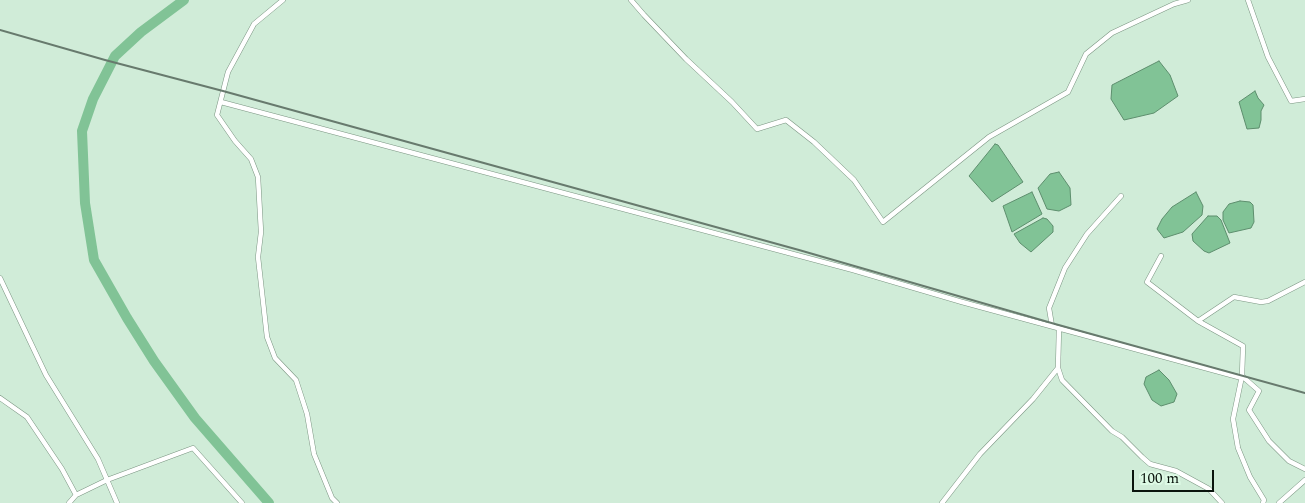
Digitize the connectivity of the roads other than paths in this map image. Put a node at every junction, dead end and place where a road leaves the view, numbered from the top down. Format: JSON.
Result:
{"nodes":[{"id":1,"x":283,"y":0,"type":"edge"},
{"id":2,"x":631,"y":0,"type":"edge"},
{"id":3,"x":1188,"y":0,"type":"edge"},
{"id":4,"x":1248,"y":0,"type":"edge"},
{"id":5,"x":1305,"y":99,"type":"edge"},
{"id":6,"x":221,"y":102,"type":"junction"},
{"id":7,"x":1121,"y":196,"type":"dead end"},
{"id":8,"x":1161,"y":256,"type":"dead end"},
{"id":9,"x":0,"y":278,"type":"edge"},
{"id":10,"x":1305,"y":282,"type":"edge"},
{"id":11,"x":1198,"y":320,"type":"junction"},
{"id":12,"x":1052,"y":326,"type":"junction"},
{"id":13,"x":1059,"y":328,"type":"junction"},
{"id":14,"x":1058,"y":368,"type":"junction"},
{"id":15,"x":1242,"y":377,"type":"junction"},
{"id":16,"x":0,"y":398,"type":"edge"},
{"id":17,"x":1305,"y":469,"type":"edge"},
{"id":18,"x":107,"y":480,"type":"junction"},
{"id":19,"x":1305,"y":480,"type":"edge"},
{"id":20,"x":76,"y":495,"type":"junction"},
{"id":21,"x":69,"y":503,"type":"edge"},
{"id":22,"x":117,"y":503,"type":"edge"},
{"id":23,"x":242,"y":503,"type":"edge"},
{"id":24,"x":337,"y":503,"type":"edge"},
{"id":25,"x":942,"y":503,"type":"edge"},
{"id":26,"x":1222,"y":503,"type":"edge"},
{"id":27,"x":1264,"y":503,"type":"edge"},
{"id":28,"x":1279,"y":503,"type":"edge"}],
"edges":[{"from":1,"to":6,"type":"street"},
{"from":2,"to":3,"type":"street"},
{"from":4,"to":5,"type":"street"},
{"from":6,"to":12,"type":"street"},
{"from":6,"to":24,"type":"street"},
{"from":7,"to":12,"type":"street"},
{"from":8,"to":11,"type":"street"},
{"from":9,"to":18,"type":"street"},
{"from":10,"to":11,"type":"street"},
{"from":11,"to":15,"type":"street"},
{"from":12,"to":13,"type":"street"},
{"from":13,"to":14,"type":"street"},
{"from":13,"to":15,"type":"street"},
{"from":14,"to":25,"type":"street"},
{"from":14,"to":26,"type":"street"},
{"from":15,"to":17,"type":"street"},
{"from":15,"to":27,"type":"street"},
{"from":16,"to":20,"type":"street"},
{"from":18,"to":20,"type":"street"},
{"from":18,"to":22,"type":"street"},
{"from":18,"to":23,"type":"street"},
{"from":19,"to":28,"type":"street"},
{"from":20,"to":21,"type":"street"}]}
